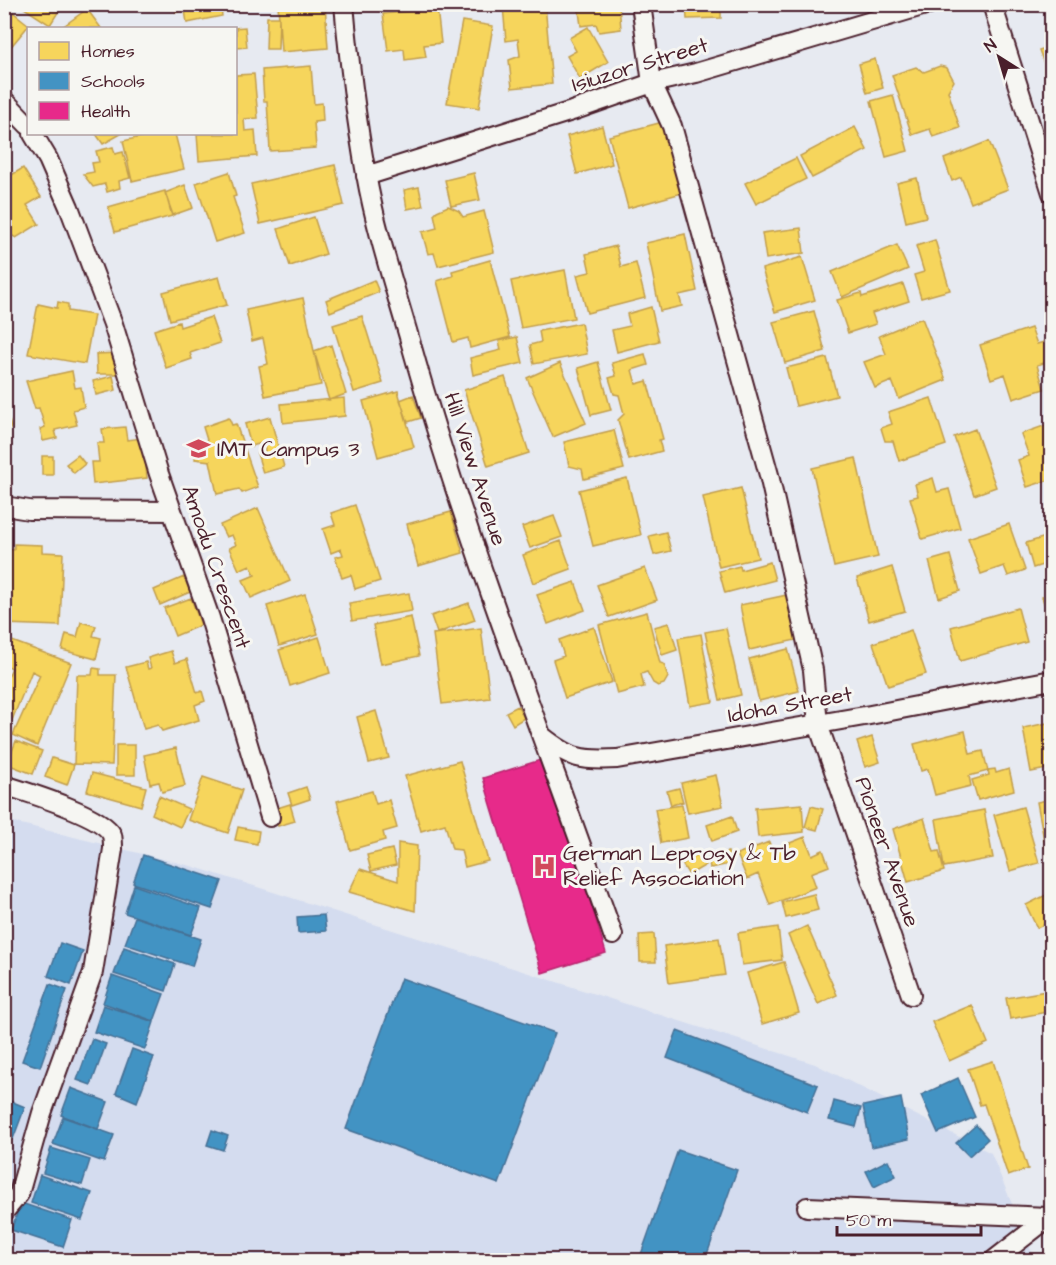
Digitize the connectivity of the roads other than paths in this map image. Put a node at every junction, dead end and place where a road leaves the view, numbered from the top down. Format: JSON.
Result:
{"nodes":[{"id":1,"x":344,"y":4,"type":"edge"},
{"id":2,"x":641,"y":4,"type":"edge"},
{"id":3,"x":928,"y":4,"type":"edge"},
{"id":4,"x":992,"y":4,"type":"edge"},
{"id":5,"x":652,"y":83,"type":"junction"},
{"id":6,"x":4,"y":100,"type":"edge"},
{"id":7,"x":27,"y":124,"type":"edge"},
{"id":8,"x":34,"y":135,"type":"edge"},
{"id":9,"x":366,"y":176,"type":"junction"},
{"id":10,"x":1052,"y":192,"type":"edge"},
{"id":11,"x":4,"y":506,"type":"edge"},
{"id":12,"x":172,"y":511,"type":"junction"},
{"id":13,"x":1052,"y":681,"type":"edge"},
{"id":14,"x":818,"y":724,"type":"junction"},
{"id":15,"x":542,"y":736,"type":"junction"},
{"id":16,"x":4,"y":785,"type":"edge"},
{"id":17,"x":270,"y":817,"type":"dead end"},
{"id":18,"x":613,"y":935,"type":"dead end"},
{"id":19,"x":910,"y":996,"type":"dead end"},
{"id":20,"x":807,"y":1207,"type":"dead end"},
{"id":21,"x":4,"y":1212,"type":"edge"},
{"id":22,"x":1050,"y":1216,"type":"edge"},
{"id":23,"x":994,"y":1260,"type":"edge"}],
"edges":[{"from":1,"to":9,"type":"street","name":"Hill View Avenue"},
{"from":2,"to":5,"type":"street","name":"Pioneer Avenue"},
{"from":3,"to":5,"type":"street","name":"Isiuzor Street"},
{"from":4,"to":10,"type":"street"},
{"from":5,"to":9,"type":"street","name":"Isiuzor Street"},
{"from":5,"to":14,"type":"street","name":"Pioneer Avenue"},
{"from":6,"to":7,"type":"street"},
{"from":8,"to":12,"type":"street","name":"Amodu Crescent"},
{"from":9,"to":15,"type":"street","name":"Hill View Avenue"},
{"from":11,"to":12,"type":"street"},
{"from":12,"to":17,"type":"street","name":"Amodu Crescent"},
{"from":13,"to":14,"type":"street","name":"Idoha Street"},
{"from":14,"to":15,"type":"street","name":"Idoha Street"},
{"from":14,"to":19,"type":"street","name":"Pioneer Avenue"},
{"from":15,"to":18,"type":"street","name":"Hill View Avenue"},
{"from":16,"to":21,"type":"street"},
{"from":20,"to":22,"type":"street"},
{"from":22,"to":23,"type":"street"}]}
